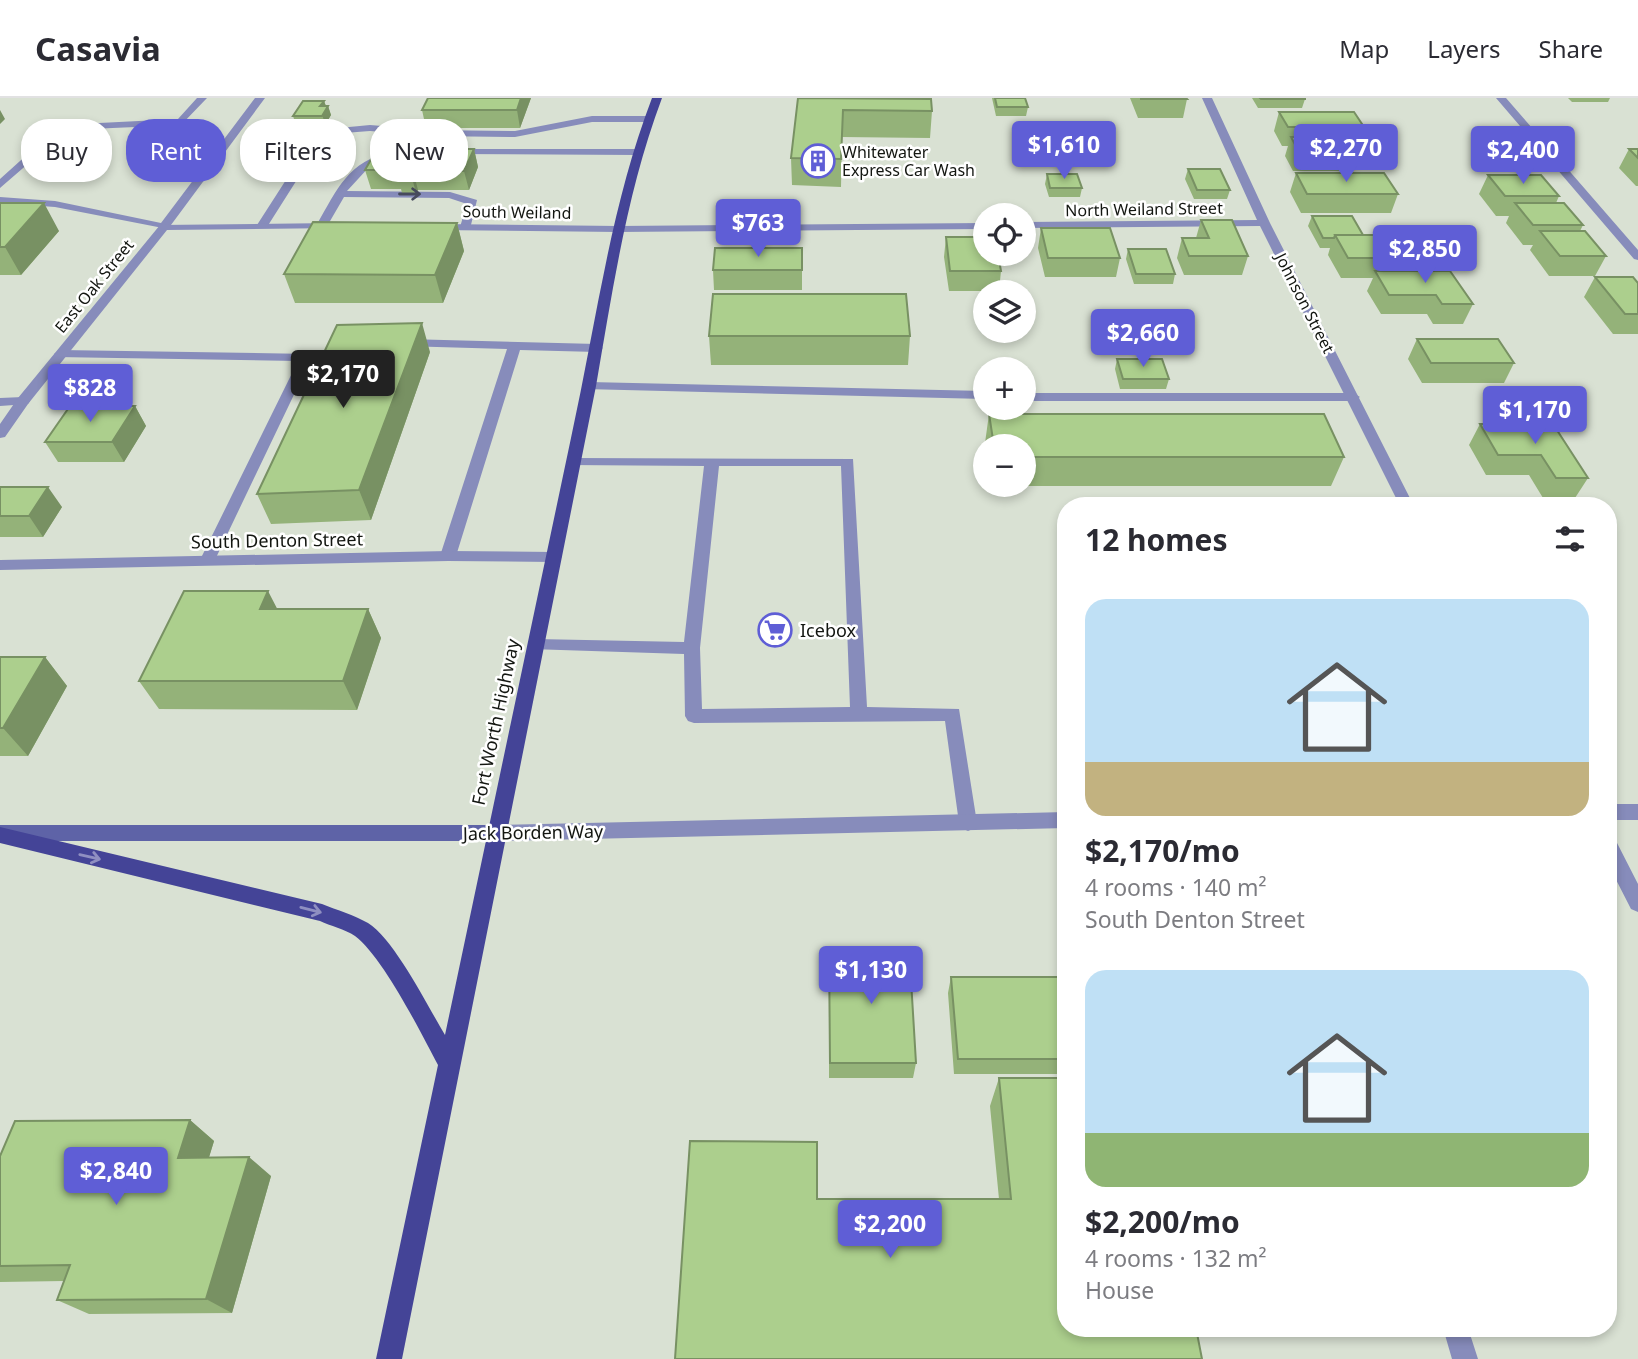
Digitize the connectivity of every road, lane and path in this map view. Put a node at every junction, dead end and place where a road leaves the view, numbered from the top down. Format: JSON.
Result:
{"nodes":[{"id":1,"x":202,"y":98,"type":"edge"},
{"id":2,"x":260,"y":98,"type":"edge"},
{"id":3,"x":657,"y":98,"type":"edge"},
{"id":4,"x":1207,"y":98,"type":"edge"},
{"id":5,"x":1501,"y":98,"type":"edge"},
{"id":6,"x":648,"y":119,"type":"junction"},
{"id":7,"x":468,"y":152,"type":"edge"},
{"id":8,"x":638,"y":152,"type":"junction"},
{"id":9,"x":370,"y":159,"type":"edge"},
{"id":10,"x":0,"y":185,"type":"edge"},
{"id":11,"x":342,"y":194,"type":"junction"},
{"id":12,"x":0,"y":200,"type":"edge"},
{"id":13,"x":1264,"y":223,"type":"junction"},
{"id":14,"x":263,"y":225,"type":"junction"},
{"id":15,"x":1036,"y":225,"type":"edge"},
{"id":16,"x":323,"y":226,"type":"junction"},
{"id":17,"x":349,"y":226,"type":"edge"},
{"id":18,"x":973,"y":226,"type":"edge"},
{"id":19,"x":164,"y":227,"type":"junction"},
{"id":20,"x":427,"y":227,"type":"edge"},
{"id":21,"x":466,"y":228,"type":"junction"},
{"id":22,"x":618,"y":229,"type":"junction"},
{"id":23,"x":1638,"y":257,"type":"edge"},
{"id":24,"x":393,"y":344,"type":"edge"},
{"id":25,"x":515,"y":344,"type":"junction"},
{"id":26,"x":597,"y":348,"type":"junction"},
{"id":27,"x":60,"y":355,"type":"junction"},
{"id":28,"x":589,"y":386,"type":"junction"},
{"id":29,"x":973,"y":395,"type":"edge"},
{"id":30,"x":1036,"y":397,"type":"edge"},
{"id":31,"x":1353,"y":397,"type":"junction"},
{"id":32,"x":23,"y":401,"type":"junction"},
{"id":33,"x":0,"y":402,"type":"edge"},
{"id":34,"x":0,"y":434,"type":"edge"},
{"id":35,"x":573,"y":462,"type":"junction"},
{"id":36,"x":712,"y":462,"type":"junction"},
{"id":37,"x":1403,"y":497,"type":"edge"},
{"id":38,"x":448,"y":556,"type":"junction"},
{"id":39,"x":554,"y":557,"type":"junction"},
{"id":40,"x":208,"y":561,"type":"junction"},
{"id":41,"x":0,"y":565,"type":"edge"},
{"id":42,"x":536,"y":645,"type":"junction"},
{"id":43,"x":692,"y":648,"type":"junction"},
{"id":44,"x":859,"y":714,"type":"junction"},
{"id":45,"x":1617,"y":812,"type":"edge"},
{"id":46,"x":1638,"y":812,"type":"edge"},
{"id":47,"x":1057,"y":820,"type":"edge"},
{"id":48,"x":968,"y":823,"type":"junction"},
{"id":49,"x":497,"y":833,"type":"junction"},
{"id":50,"x":0,"y":834,"type":"edge"},
{"id":51,"x":1617,"y":862,"type":"edge"},
{"id":52,"x":1638,"y":903,"type":"edge"},
{"id":53,"x":450,"y":1065,"type":"junction"},
{"id":54,"x":1458,"y":1337,"type":"edge"},
{"id":55,"x":389,"y":1359,"type":"edge"},
{"id":56,"x":1465,"y":1359,"type":"edge"}],
"edges":[{"from":1,"to":10,"type":"street"},
{"from":2,"to":19,"type":"street","name":"East Oak Street"},
{"from":3,"to":6,"type":"main road","name":"Fort Worth Highway"},
{"from":4,"to":13,"type":"street","name":"Johnson Street"},
{"from":5,"to":23,"type":"street"},
{"from":6,"to":8,"type":"main road","name":"Fort Worth Highway"},
{"from":6,"to":14,"type":"street"},
{"from":7,"to":8,"type":"street"},
{"from":8,"to":22,"type":"main road","name":"Fort Worth Highway"},
{"from":9,"to":11,"type":"street"},
{"from":11,"to":16,"type":"street"},
{"from":11,"to":21,"type":"street","one_way":true},
{"from":12,"to":19,"type":"street"},
{"from":13,"to":15,"type":"street","name":"North Weiland Street"},
{"from":13,"to":31,"type":"street","name":"Johnson Street"},
{"from":14,"to":16,"type":"street"},
{"from":14,"to":19,"type":"street"},
{"from":16,"to":17,"type":"street"},
{"from":18,"to":22,"type":"street"},
{"from":19,"to":27,"type":"street","name":"East Oak Street"},
{"from":20,"to":21,"type":"street","name":"South Weiland"},
{"from":21,"to":22,"type":"street","name":"South Weiland"},
{"from":22,"to":26,"type":"main road","name":"Fort Worth Highway"},
{"from":24,"to":25,"type":"street"},
{"from":25,"to":26,"type":"street"},
{"from":25,"to":38,"type":"street"},
{"from":26,"to":28,"type":"main road","name":"Fort Worth Highway"},
{"from":27,"to":32,"type":"street","name":"East Oak Street"},
{"from":27,"to":40,"type":"street"},
{"from":28,"to":29,"type":"street"},
{"from":28,"to":35,"type":"main road","name":"Fort Worth Highway"},
{"from":30,"to":31,"type":"street"},
{"from":31,"to":37,"type":"street","name":"Johnson Street"},
{"from":32,"to":33,"type":"street"},
{"from":32,"to":34,"type":"street","name":"East Oak Street"},
{"from":35,"to":36,"type":"street"},
{"from":35,"to":39,"type":"main road","name":"Fort Worth Highway"},
{"from":36,"to":43,"type":"street"},
{"from":36,"to":44,"type":"street"},
{"from":38,"to":39,"type":"street","name":"South Denton Street"},
{"from":38,"to":40,"type":"street","name":"South Denton Street"},
{"from":39,"to":42,"type":"main road","name":"Fort Worth Highway"},
{"from":40,"to":41,"type":"street","name":"South Denton Street"},
{"from":42,"to":43,"type":"street"},
{"from":42,"to":49,"type":"main road","name":"Fort Worth Highway"},
{"from":43,"to":44,"type":"street"},
{"from":44,"to":48,"type":"street"},
{"from":45,"to":46,"type":"street"},
{"from":47,"to":48,"type":"street","name":"Jack Borden Way"},
{"from":48,"to":49,"type":"street","name":"Jack Borden Way"},
{"from":49,"to":50,"type":"main road","name":"Jack Borden Way"},
{"from":49,"to":53,"type":"main road","name":"Fort Worth Highway"},
{"from":50,"to":53,"type":"main road","one_way":true},
{"from":51,"to":52,"type":"street"},
{"from":53,"to":55,"type":"main road","name":"Fort Worth Highway"},
{"from":54,"to":56,"type":"street"}]}
